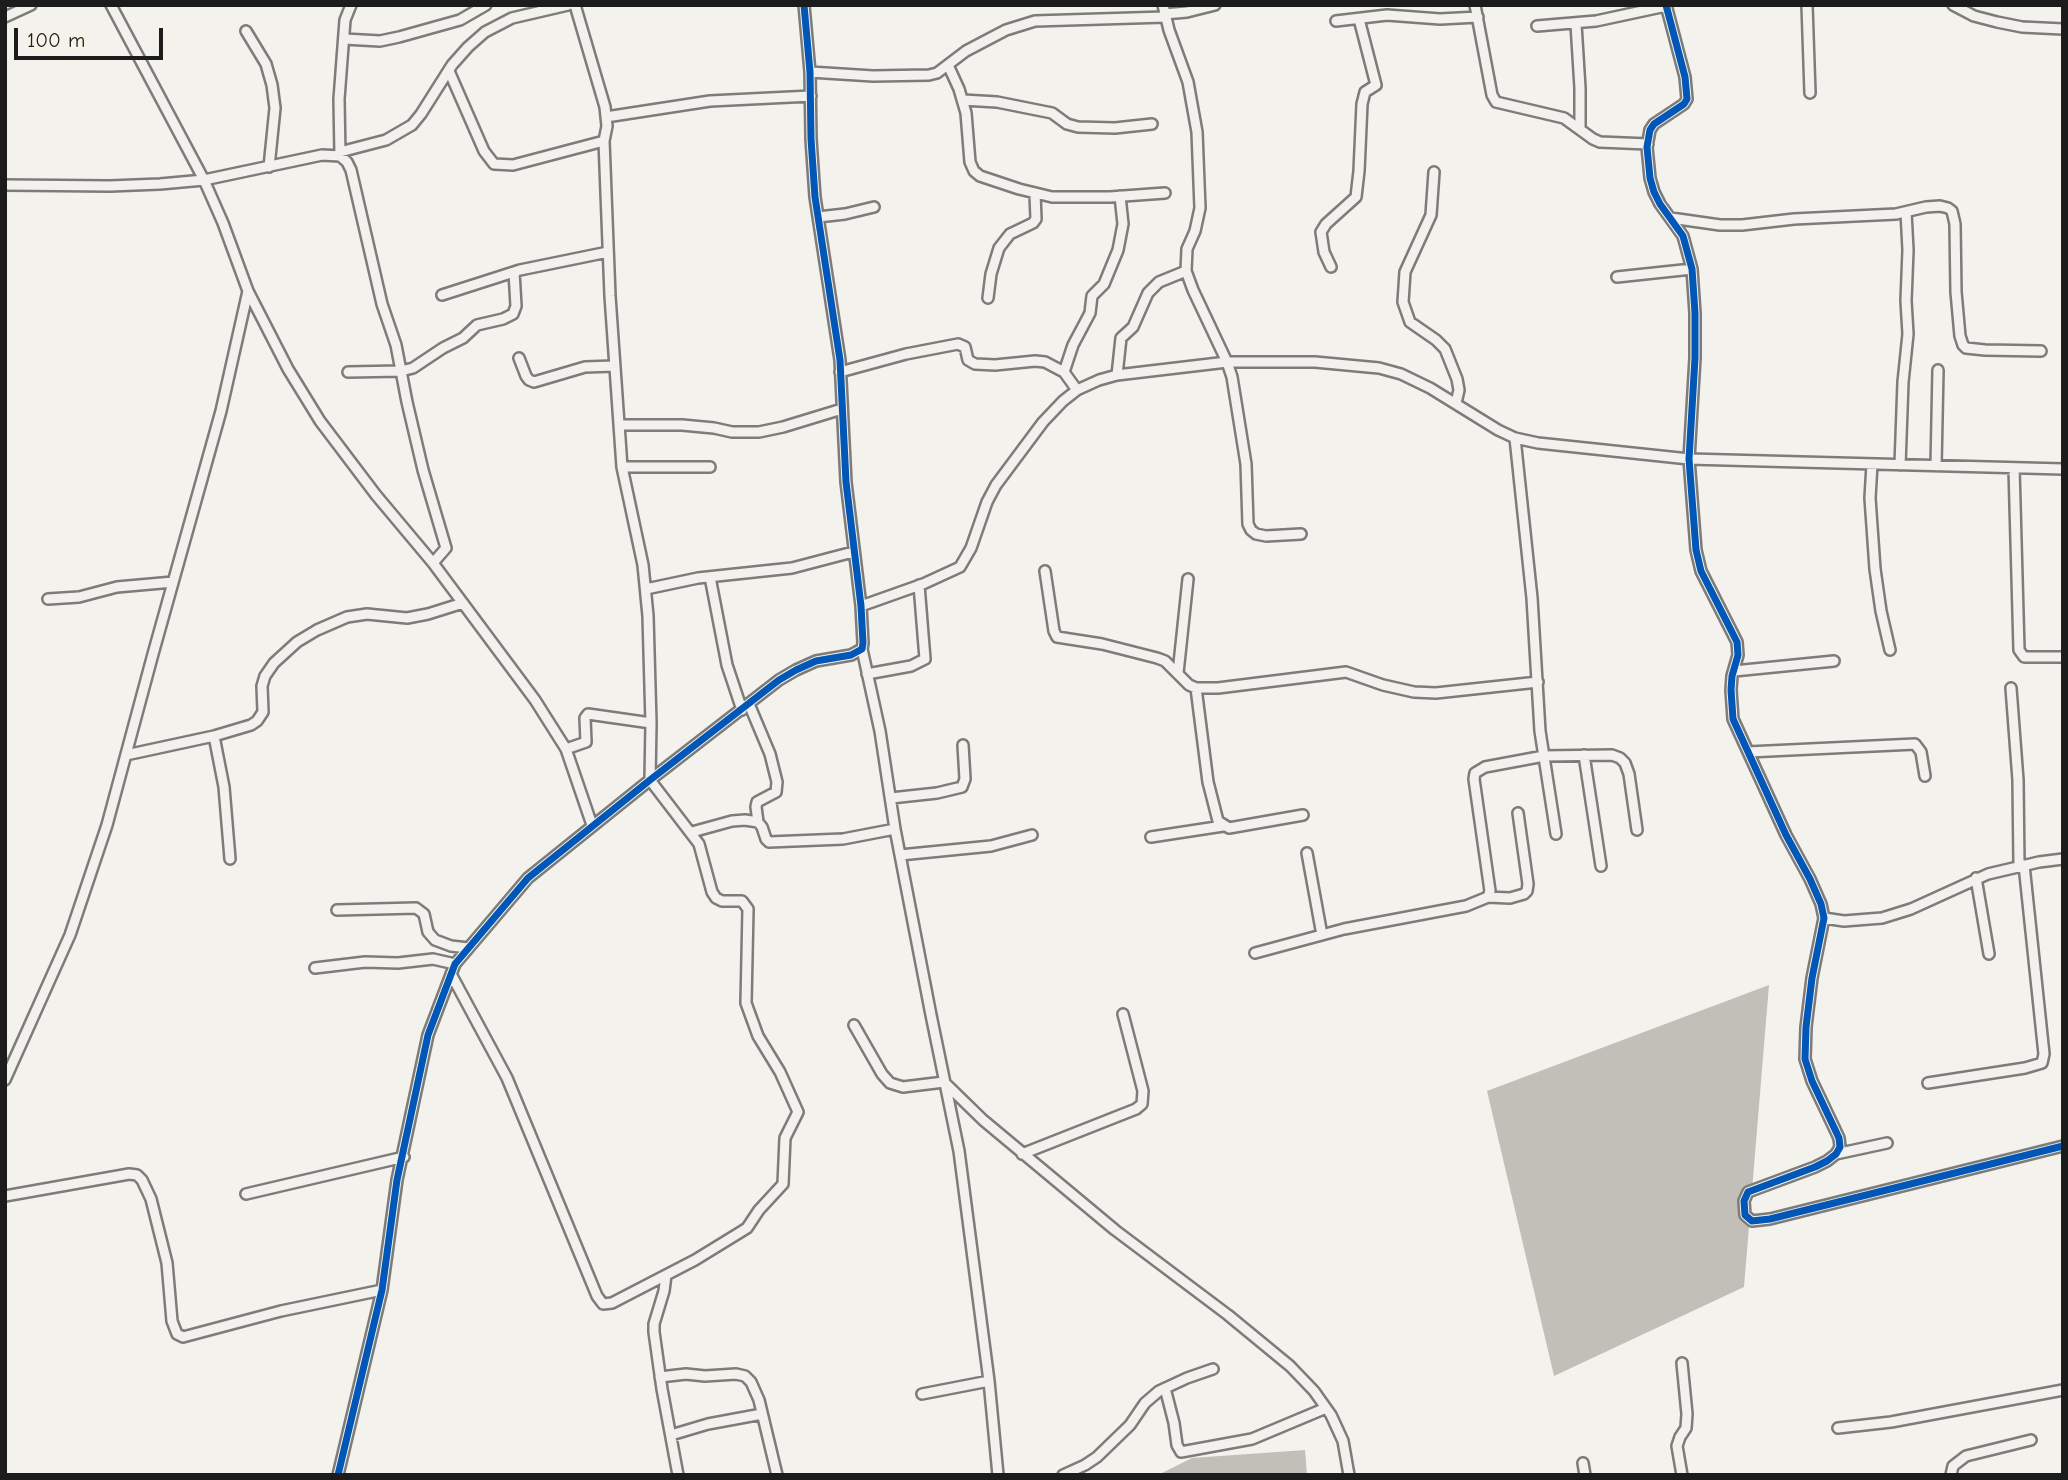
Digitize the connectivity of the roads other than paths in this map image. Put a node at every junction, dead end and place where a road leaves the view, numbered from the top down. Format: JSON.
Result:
{"nodes":[{"id":1,"x":31,"y":5,"type":"edge"},
{"id":2,"x":111,"y":5,"type":"edge"},
{"id":3,"x":351,"y":5,"type":"edge"},
{"id":4,"x":486,"y":5,"type":"edge"},
{"id":5,"x":568,"y":5,"type":"edge"},
{"id":6,"x":575,"y":5,"type":"edge"},
{"id":7,"x":804,"y":5,"type":"edge"},
{"id":8,"x":1215,"y":5,"type":"edge"},
{"id":9,"x":1475,"y":5,"type":"edge"},
{"id":10,"x":1807,"y":5,"type":"edge"},
{"id":11,"x":1952,"y":5,"type":"edge"},
{"id":12,"x":1666,"y":6,"type":"edge"},
{"id":13,"x":1164,"y":12,"type":"edge"},
{"id":14,"x":5,"y":17,"type":"edge"},
{"id":15,"x":1478,"y":17,"type":"junction"},
{"id":16,"x":1359,"y":19,"type":"junction"},
{"id":17,"x":1336,"y":21,"type":"dead end"},
{"id":18,"x":1576,"y":24,"type":"junction"},
{"id":19,"x":1537,"y":26,"type":"dead end"},
{"id":20,"x":2063,"y":29,"type":"edge"},
{"id":21,"x":246,"y":31,"type":"dead end"},
{"id":22,"x":344,"y":39,"type":"junction"},
{"id":23,"x":948,"y":65,"type":"junction"},
{"id":24,"x":449,"y":71,"type":"junction"},
{"id":25,"x":810,"y":72,"type":"junction"},
{"id":26,"x":1810,"y":93,"type":"dead end"},
{"id":27,"x":811,"y":96,"type":"junction"},
{"id":28,"x":963,"y":100,"type":"junction"},
{"id":29,"x":606,"y":117,"type":"junction"},
{"id":30,"x":1152,"y":124,"type":"dead end"},
{"id":31,"x":1580,"y":129,"type":"junction"},
{"id":32,"x":604,"y":141,"type":"junction"},
{"id":33,"x":1647,"y":144,"type":"junction"},
{"id":34,"x":340,"y":154,"type":"junction"},
{"id":35,"x":268,"y":167,"type":"junction"},
{"id":36,"x":1434,"y":172,"type":"dead end"},
{"id":37,"x":204,"y":180,"type":"junction"},
{"id":38,"x":5,"y":185,"type":"edge"},
{"id":39,"x":1165,"y":192,"type":"dead end"},
{"id":40,"x":1035,"y":194,"type":"junction"},
{"id":41,"x":1120,"y":196,"type":"junction"},
{"id":42,"x":874,"y":206,"type":"dead end"},
{"id":43,"x":1906,"y":212,"type":"junction"},
{"id":44,"x":818,"y":217,"type":"junction"},
{"id":45,"x":1671,"y":218,"type":"junction"},
{"id":46,"x":608,"y":252,"type":"junction"},
{"id":47,"x":1331,"y":267,"type":"dead end"},
{"id":48,"x":1692,"y":269,"type":"junction"},
{"id":49,"x":1186,"y":271,"type":"junction"},
{"id":50,"x":514,"y":272,"type":"junction"},
{"id":51,"x":1617,"y":277,"type":"dead end"},
{"id":52,"x":248,"y":291,"type":"junction"},
{"id":53,"x":443,"y":295,"type":"dead end"},
{"id":54,"x":988,"y":298,"type":"dead end"},
{"id":55,"x":2041,"y":351,"type":"dead end"},
{"id":56,"x":519,"y":358,"type":"dead end"},
{"id":57,"x":1227,"y":362,"type":"junction"},
{"id":58,"x":614,"y":366,"type":"junction"},
{"id":59,"x":1938,"y":370,"type":"dead end"},
{"id":60,"x":401,"y":371,"type":"junction"},
{"id":61,"x":348,"y":372,"type":"dead end"},
{"id":62,"x":840,"y":372,"type":"junction"},
{"id":63,"x":1064,"y":372,"type":"junction"},
{"id":64,"x":1117,"y":375,"type":"junction"},
{"id":65,"x":1077,"y":390,"type":"junction"},
{"id":66,"x":1457,"y":403,"type":"junction"},
{"id":67,"x":842,"y":409,"type":"junction"},
{"id":68,"x":619,"y":425,"type":"junction"},
{"id":69,"x":1515,"y":438,"type":"junction"},
{"id":70,"x":1689,"y":459,"type":"junction"},
{"id":71,"x":1872,"y":464,"type":"junction"},
{"id":72,"x":1900,"y":465,"type":"junction"},
{"id":73,"x":1936,"y":466,"type":"junction"},
{"id":74,"x":622,"y":467,"type":"junction"},
{"id":75,"x":710,"y":467,"type":"dead end"},
{"id":76,"x":2014,"y":468,"type":"junction"},
{"id":77,"x":2063,"y":469,"type":"edge"},
{"id":78,"x":1301,"y":534,"type":"dead end"},
{"id":79,"x":853,"y":552,"type":"junction"},
{"id":80,"x":433,"y":563,"type":"junction"},
{"id":81,"x":1045,"y":571,"type":"dead end"},
{"id":82,"x":710,"y":577,"type":"junction"},
{"id":83,"x":1188,"y":579,"type":"dead end"},
{"id":84,"x":173,"y":582,"type":"junction"},
{"id":85,"x":919,"y":585,"type":"junction"},
{"id":86,"x":646,"y":589,"type":"junction"},
{"id":87,"x":48,"y":599,"type":"dead end"},
{"id":88,"x":463,"y":603,"type":"junction"},
{"id":89,"x":861,"y":606,"type":"junction"},
{"id":90,"x":862,"y":649,"type":"junction"},
{"id":91,"x":1890,"y":650,"type":"dead end"},
{"id":92,"x":2063,"y":657,"type":"edge"},
{"id":93,"x":1834,"y":661,"type":"dead end"},
{"id":94,"x":1734,"y":671,"type":"junction"},
{"id":95,"x":1178,"y":673,"type":"junction"},
{"id":96,"x":867,"y":674,"type":"junction"},
{"id":97,"x":1538,"y":682,"type":"junction"},
{"id":98,"x":1196,"y":688,"type":"junction"},
{"id":99,"x":2011,"y":688,"type":"dead end"},
{"id":100,"x":745,"y":707,"type":"junction"},
{"id":101,"x":651,"y":723,"type":"junction"},
{"id":102,"x":214,"y":736,"type":"junction"},
{"id":103,"x":963,"y":745,"type":"dead end"},
{"id":104,"x":566,"y":749,"type":"junction"},
{"id":105,"x":1748,"y":752,"type":"junction"},
{"id":106,"x":126,"y":755,"type":"junction"},
{"id":107,"x":1584,"y":755,"type":"junction"},
{"id":108,"x":1544,"y":756,"type":"junction"},
{"id":109,"x":1924,"y":776,"type":"dead end"},
{"id":110,"x":650,"y":780,"type":"junction"},
{"id":111,"x":891,"y":798,"type":"junction"},
{"id":112,"x":1518,"y":813,"type":"dead end"},
{"id":113,"x":1303,"y":815,"type":"dead end"},
{"id":114,"x":758,"y":822,"type":"junction"},
{"id":115,"x":592,"y":825,"type":"junction"},
{"id":116,"x":1223,"y":826,"type":"junction"},
{"id":117,"x":895,"y":828,"type":"junction"},
{"id":118,"x":1637,"y":830,"type":"dead end"},
{"id":119,"x":692,"y":832,"type":"junction"},
{"id":120,"x":1556,"y":834,"type":"dead end"},
{"id":121,"x":1032,"y":835,"type":"dead end"},
{"id":122,"x":1151,"y":837,"type":"dead end"},
{"id":123,"x":1307,"y":853,"type":"dead end"},
{"id":124,"x":900,"y":855,"type":"junction"},
{"id":125,"x":230,"y":859,"type":"dead end"},
{"id":126,"x":2063,"y":859,"type":"edge"},
{"id":127,"x":2021,"y":865,"type":"junction"},
{"id":128,"x":1601,"y":866,"type":"dead end"},
{"id":129,"x":1976,"y":878,"type":"junction"},
{"id":130,"x":1488,"y":897,"type":"junction"},
{"id":131,"x":337,"y":910,"type":"dead end"},
{"id":132,"x":1824,"y":921,"type":"junction"},
{"id":133,"x":1322,"y":935,"type":"junction"},
{"id":134,"x":468,"y":948,"type":"junction"},
{"id":135,"x":1255,"y":953,"type":"dead end"},
{"id":136,"x":1989,"y":954,"type":"dead end"},
{"id":137,"x":455,"y":964,"type":"junction"},
{"id":138,"x":315,"y":968,"type":"dead end"},
{"id":139,"x":451,"y":974,"type":"junction"},
{"id":140,"x":1123,"y":1014,"type":"dead end"},
{"id":141,"x":854,"y":1025,"type":"dead end"},
{"id":142,"x":5,"y":1080,"type":"edge"},
{"id":143,"x":944,"y":1082,"type":"junction"},
{"id":144,"x":1928,"y":1083,"type":"dead end"},
{"id":145,"x":1887,"y":1143,"type":"dead end"},
{"id":146,"x":2063,"y":1146,"type":"edge"},
{"id":147,"x":1022,"y":1154,"type":"junction"},
{"id":148,"x":1836,"y":1154,"type":"junction"},
{"id":149,"x":404,"y":1157,"type":"junction"},
{"id":150,"x":246,"y":1194,"type":"dead end"},
{"id":151,"x":5,"y":1196,"type":"edge"},
{"id":152,"x":666,"y":1275,"type":"junction"},
{"id":153,"x":382,"y":1290,"type":"junction"},
{"id":154,"x":1682,"y":1363,"type":"dead end"},
{"id":155,"x":1213,"y":1369,"type":"dead end"},
{"id":156,"x":660,"y":1377,"type":"junction"},
{"id":157,"x":989,"y":1381,"type":"junction"},
{"id":158,"x":1165,"y":1388,"type":"junction"},
{"id":159,"x":2063,"y":1390,"type":"edge"},
{"id":160,"x":922,"y":1394,"type":"dead end"},
{"id":161,"x":1326,"y":1408,"type":"junction"},
{"id":162,"x":762,"y":1414,"type":"junction"},
{"id":163,"x":1838,"y":1428,"type":"dead end"},
{"id":164,"x":671,"y":1435,"type":"junction"},
{"id":165,"x":2031,"y":1440,"type":"dead end"},
{"id":166,"x":1583,"y":1464,"type":"dead end"},
{"id":167,"x":338,"y":1475,"type":"edge"},
{"id":168,"x":678,"y":1475,"type":"edge"},
{"id":169,"x":777,"y":1475,"type":"edge"},
{"id":170,"x":998,"y":1475,"type":"edge"},
{"id":171,"x":1063,"y":1475,"type":"edge"},
{"id":172,"x":1349,"y":1475,"type":"edge"},
{"id":173,"x":1585,"y":1475,"type":"edge"},
{"id":174,"x":1682,"y":1475,"type":"edge"},
{"id":175,"x":1951,"y":1475,"type":"edge"}],
"edges":[{"from":1,"to":14,"type":"street"},
{"from":2,"to":37,"type":"street"},
{"from":3,"to":22,"type":"street"},
{"from":4,"to":22,"type":"street"},
{"from":5,"to":24,"type":"street"},
{"from":6,"to":29,"type":"street"},
{"from":7,"to":25,"type":"street"},
{"from":8,"to":13,"type":"street"},
{"from":9,"to":15,"type":"street"},
{"from":10,"to":26,"type":"street"},
{"from":11,"to":20,"type":"street"},
{"from":12,"to":18,"type":"street"},
{"from":12,"to":33,"type":"street"},
{"from":13,"to":23,"type":"street"},
{"from":13,"to":49,"type":"street"},
{"from":15,"to":16,"type":"street"},
{"from":15,"to":31,"type":"street"},
{"from":16,"to":17,"type":"street"},
{"from":16,"to":47,"type":"street"},
{"from":18,"to":19,"type":"street"},
{"from":18,"to":31,"type":"street"},
{"from":21,"to":35,"type":"street"},
{"from":22,"to":34,"type":"street"},
{"from":23,"to":25,"type":"street"},
{"from":23,"to":28,"type":"street"},
{"from":24,"to":32,"type":"street"},
{"from":24,"to":34,"type":"street"},
{"from":25,"to":27,"type":"street"},
{"from":27,"to":29,"type":"street"},
{"from":27,"to":44,"type":"street"},
{"from":28,"to":30,"type":"street"},
{"from":28,"to":40,"type":"street"},
{"from":29,"to":32,"type":"street"},
{"from":31,"to":33,"type":"street"},
{"from":32,"to":46,"type":"street"},
{"from":33,"to":45,"type":"street"},
{"from":34,"to":35,"type":"street"},
{"from":34,"to":60,"type":"street"},
{"from":35,"to":37,"type":"street"},
{"from":36,"to":66,"type":"street"},
{"from":37,"to":38,"type":"street"},
{"from":37,"to":52,"type":"street"},
{"from":39,"to":41,"type":"street"},
{"from":40,"to":41,"type":"street"},
{"from":40,"to":54,"type":"street"},
{"from":41,"to":63,"type":"street"},
{"from":42,"to":44,"type":"street"},
{"from":43,"to":45,"type":"street"},
{"from":43,"to":55,"type":"street"},
{"from":43,"to":72,"type":"street"},
{"from":44,"to":62,"type":"street"},
{"from":45,"to":48,"type":"street"},
{"from":46,"to":50,"type":"street"},
{"from":46,"to":58,"type":"street"},
{"from":48,"to":51,"type":"street"},
{"from":48,"to":70,"type":"street"},
{"from":49,"to":57,"type":"street"},
{"from":49,"to":64,"type":"street"},
{"from":50,"to":53,"type":"street"},
{"from":50,"to":60,"type":"street"},
{"from":52,"to":80,"type":"street"},
{"from":52,"to":84,"type":"street"},
{"from":56,"to":58,"type":"street"},
{"from":57,"to":64,"type":"street"},
{"from":57,"to":66,"type":"street"},
{"from":57,"to":78,"type":"street"},
{"from":58,"to":68,"type":"street"},
{"from":59,"to":73,"type":"street"},
{"from":60,"to":61,"type":"street"},
{"from":60,"to":80,"type":"street"},
{"from":62,"to":63,"type":"street"},
{"from":62,"to":67,"type":"street"},
{"from":63,"to":65,"type":"street"},
{"from":64,"to":65,"type":"street"},
{"from":65,"to":85,"type":"street"},
{"from":66,"to":69,"type":"street"},
{"from":67,"to":68,"type":"street"},
{"from":67,"to":79,"type":"street"},
{"from":68,"to":74,"type":"street"},
{"from":69,"to":70,"type":"street"},
{"from":69,"to":97,"type":"street"},
{"from":70,"to":71,"type":"street"},
{"from":70,"to":94,"type":"street"},
{"from":71,"to":72,"type":"street"},
{"from":71,"to":91,"type":"street"},
{"from":72,"to":73,"type":"street"},
{"from":73,"to":76,"type":"street"},
{"from":74,"to":75,"type":"street"},
{"from":74,"to":86,"type":"street"},
{"from":76,"to":77,"type":"street"},
{"from":76,"to":92,"type":"street"},
{"from":79,"to":82,"type":"street"},
{"from":79,"to":89,"type":"street"},
{"from":80,"to":88,"type":"street"},
{"from":81,"to":95,"type":"street"},
{"from":82,"to":86,"type":"street"},
{"from":82,"to":100,"type":"street"},
{"from":83,"to":95,"type":"street"},
{"from":84,"to":87,"type":"street"},
{"from":84,"to":106,"type":"street"},
{"from":85,"to":89,"type":"street"},
{"from":85,"to":96,"type":"street"},
{"from":86,"to":101,"type":"street"},
{"from":88,"to":102,"type":"street"},
{"from":88,"to":104,"type":"street"},
{"from":89,"to":90,"type":"street"},
{"from":90,"to":96,"type":"street"},
{"from":90,"to":100,"type":"street"},
{"from":93,"to":94,"type":"street"},
{"from":94,"to":105,"type":"street"},
{"from":95,"to":98,"type":"street"},
{"from":96,"to":111,"type":"street"},
{"from":97,"to":98,"type":"street"},
{"from":97,"to":108,"type":"street"},
{"from":98,"to":116,"type":"street"},
{"from":99,"to":127,"type":"street"},
{"from":100,"to":110,"type":"street"},
{"from":100,"to":114,"type":"street"},
{"from":101,"to":104,"type":"street"},
{"from":101,"to":110,"type":"street"},
{"from":102,"to":106,"type":"street"},
{"from":102,"to":125,"type":"street"},
{"from":103,"to":111,"type":"street"},
{"from":104,"to":115,"type":"street"},
{"from":105,"to":109,"type":"street"},
{"from":105,"to":132,"type":"street"},
{"from":106,"to":142,"type":"street"},
{"from":107,"to":108,"type":"street"},
{"from":107,"to":118,"type":"street"},
{"from":107,"to":128,"type":"street"},
{"from":108,"to":120,"type":"street"},
{"from":108,"to":130,"type":"street"},
{"from":110,"to":115,"type":"street"},
{"from":110,"to":119,"type":"street"},
{"from":111,"to":117,"type":"street"},
{"from":112,"to":130,"type":"street"},
{"from":113,"to":116,"type":"street"},
{"from":114,"to":117,"type":"street"},
{"from":114,"to":119,"type":"street"},
{"from":115,"to":134,"type":"street"},
{"from":116,"to":122,"type":"street"},
{"from":117,"to":124,"type":"street"},
{"from":119,"to":152,"type":"street"},
{"from":121,"to":124,"type":"street"},
{"from":123,"to":133,"type":"street"},
{"from":124,"to":143,"type":"street"},
{"from":126,"to":127,"type":"street"},
{"from":127,"to":129,"type":"street"},
{"from":127,"to":144,"type":"street"},
{"from":129,"to":132,"type":"street"},
{"from":129,"to":136,"type":"street"},
{"from":130,"to":133,"type":"street"},
{"from":131,"to":134,"type":"street"},
{"from":132,"to":148,"type":"street"},
{"from":133,"to":135,"type":"street"},
{"from":134,"to":137,"type":"street"},
{"from":137,"to":138,"type":"street"},
{"from":137,"to":139,"type":"street"},
{"from":139,"to":149,"type":"street"},
{"from":139,"to":152,"type":"street"},
{"from":140,"to":147,"type":"street"},
{"from":141,"to":143,"type":"street"},
{"from":143,"to":147,"type":"street"},
{"from":143,"to":157,"type":"street"},
{"from":145,"to":148,"type":"street"},
{"from":146,"to":148,"type":"street"},
{"from":147,"to":161,"type":"street"},
{"from":149,"to":150,"type":"street"},
{"from":149,"to":153,"type":"street"},
{"from":151,"to":153,"type":"street"},
{"from":152,"to":156,"type":"street"},
{"from":153,"to":167,"type":"street"},
{"from":154,"to":174,"type":"street"},
{"from":155,"to":158,"type":"street"},
{"from":156,"to":162,"type":"street"},
{"from":156,"to":164,"type":"street"},
{"from":157,"to":160,"type":"street"},
{"from":157,"to":170,"type":"street"},
{"from":158,"to":161,"type":"street"},
{"from":158,"to":171,"type":"street"},
{"from":159,"to":163,"type":"street"},
{"from":161,"to":172,"type":"street"},
{"from":162,"to":164,"type":"street"},
{"from":162,"to":169,"type":"street"},
{"from":164,"to":168,"type":"street"},
{"from":165,"to":175,"type":"street"},
{"from":166,"to":173,"type":"street"}]}
